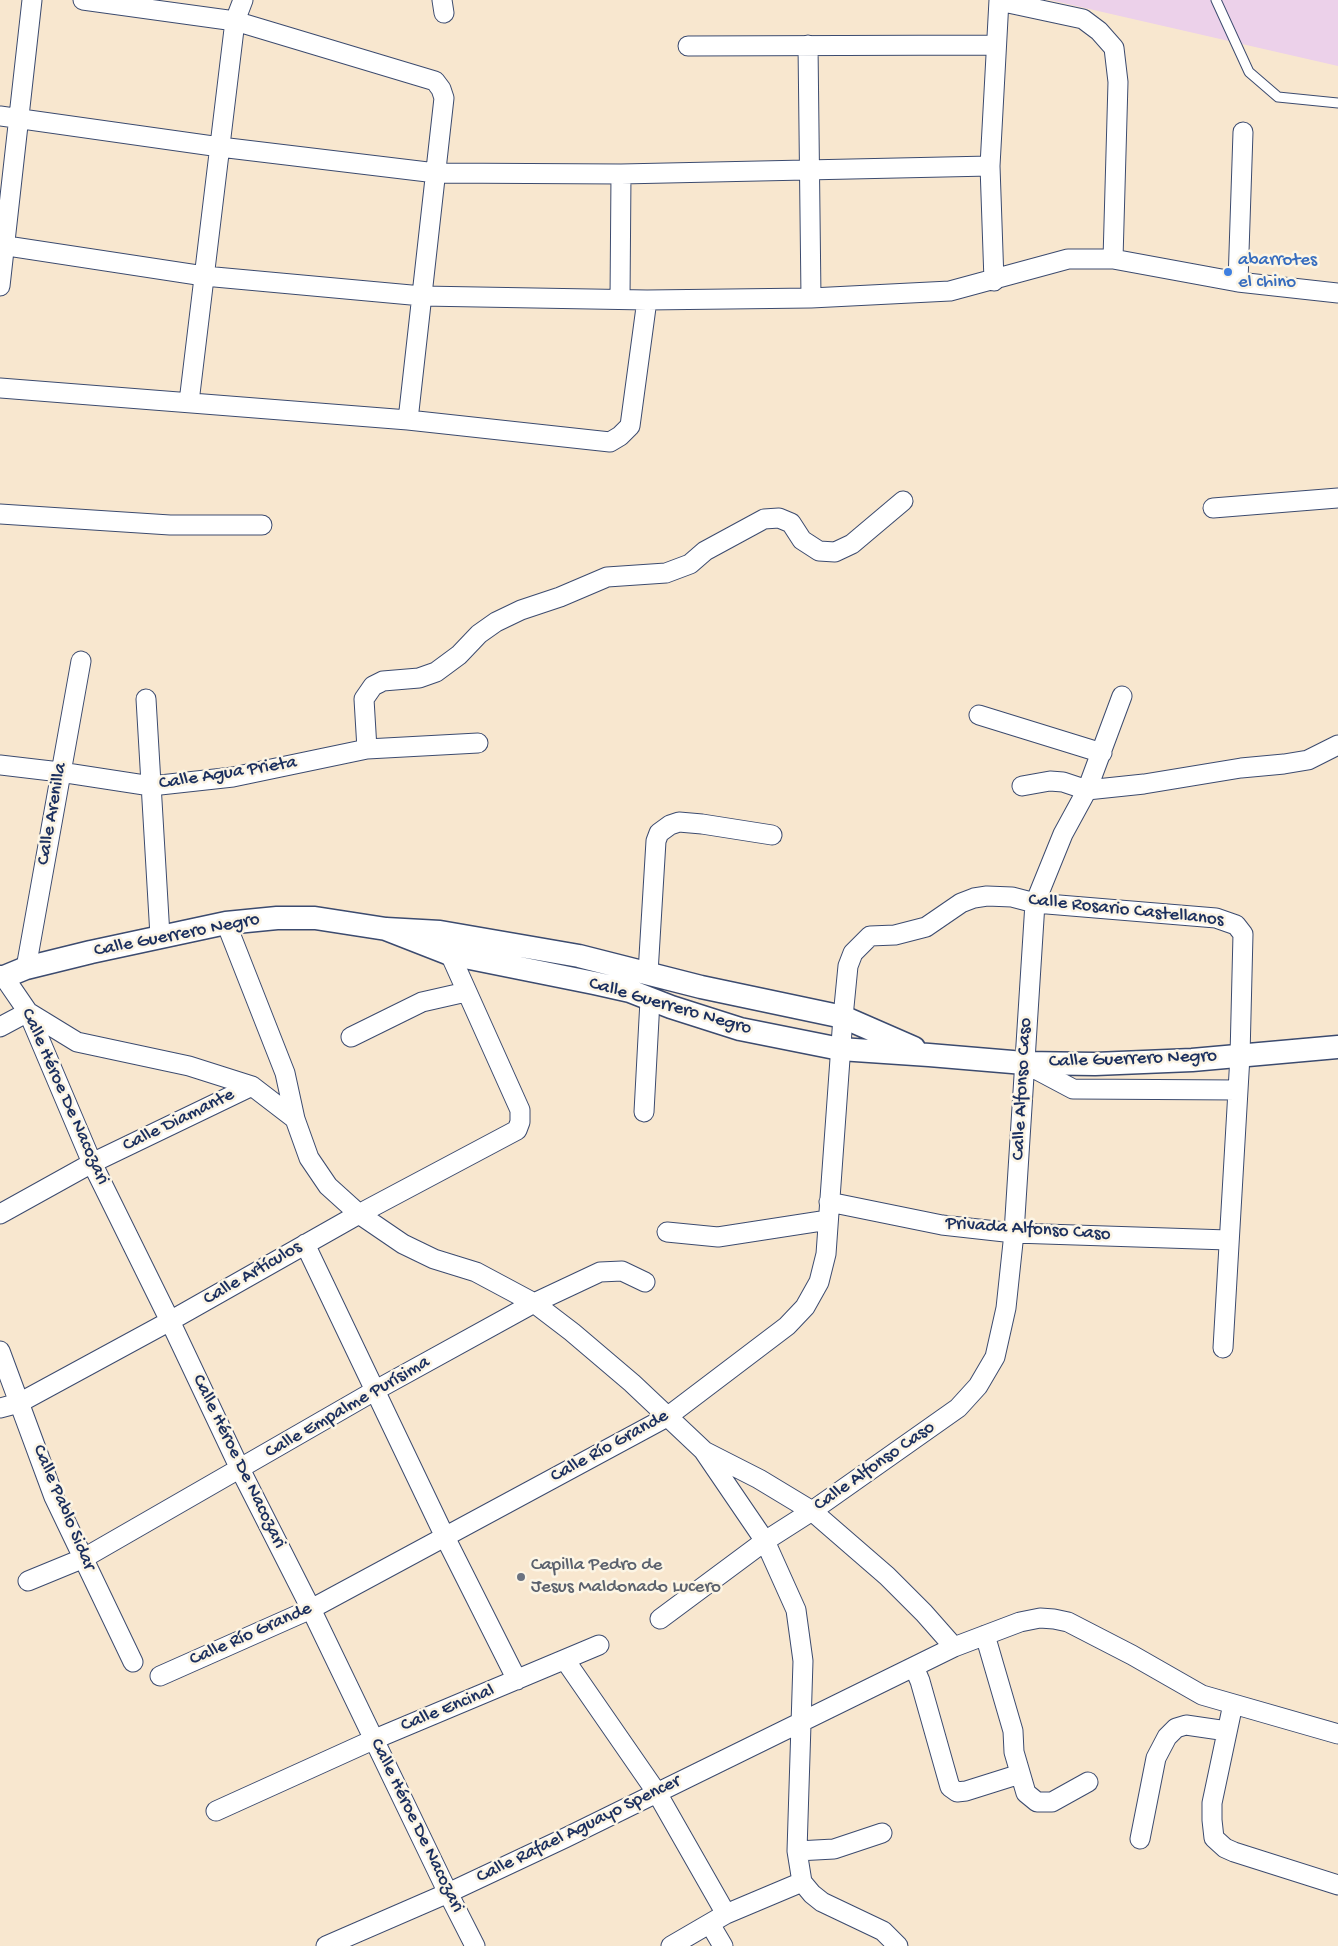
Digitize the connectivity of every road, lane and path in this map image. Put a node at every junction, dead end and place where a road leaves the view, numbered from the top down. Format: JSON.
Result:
{"nodes":[{"id":1,"x":32,"y":0,"type":"edge"},
{"id":2,"x":83,"y":0,"type":"edge"},
{"id":3,"x":242,"y":0,"type":"edge"},
{"id":4,"x":999,"y":0,"type":"edge"},
{"id":5,"x":1216,"y":0,"type":"edge"},
{"id":6,"x":236,"y":21,"type":"junction"},
{"id":7,"x":808,"y":45,"type":"junction"},
{"id":8,"x":996,"y":45,"type":"junction"},
{"id":9,"x":688,"y":46,"type":"dead end"},
{"id":10,"x":1338,"y":103,"type":"edge"},
{"id":11,"x":0,"y":116,"type":"edge"},
{"id":12,"x":19,"y":119,"type":"junction"},
{"id":13,"x":1243,"y":132,"type":"dead end"},
{"id":14,"x":220,"y":147,"type":"junction"},
{"id":15,"x":990,"y":166,"type":"junction"},
{"id":16,"x":810,"y":170,"type":"junction"},
{"id":17,"x":436,"y":173,"type":"junction"},
{"id":18,"x":621,"y":174,"type":"junction"},
{"id":19,"x":2,"y":246,"type":"edge"},
{"id":20,"x":1113,"y":258,"type":"junction"},
{"id":21,"x":204,"y":276,"type":"junction"},
{"id":22,"x":994,"y":280,"type":"junction"},
{"id":23,"x":1238,"y":282,"type":"junction"},
{"id":24,"x":0,"y":286,"type":"edge"},
{"id":25,"x":1338,"y":293,"type":"edge"},
{"id":26,"x":422,"y":296,"type":"junction"},
{"id":27,"x":811,"y":298,"type":"junction"},
{"id":28,"x":620,"y":299,"type":"junction"},
{"id":29,"x":647,"y":300,"type":"junction"},
{"id":30,"x":0,"y":388,"type":"edge"},
{"id":31,"x":189,"y":402,"type":"junction"},
{"id":32,"x":408,"y":420,"type":"junction"},
{"id":33,"x":1338,"y":498,"type":"edge"},
{"id":34,"x":903,"y":501,"type":"dead end"},
{"id":35,"x":1213,"y":508,"type":"dead end"},
{"id":36,"x":0,"y":514,"type":"edge"},
{"id":37,"x":262,"y":525,"type":"dead end"},
{"id":38,"x":81,"y":661,"type":"dead end"},
{"id":39,"x":1122,"y":696,"type":"dead end"},
{"id":40,"x":146,"y":699,"type":"dead end"},
{"id":41,"x":979,"y":715,"type":"dead end"},
{"id":42,"x":478,"y":743,"type":"dead end"},
{"id":43,"x":1338,"y":745,"type":"edge"},
{"id":44,"x":367,"y":749,"type":"junction"},
{"id":45,"x":1102,"y":753,"type":"junction"},
{"id":46,"x":0,"y":765,"type":"edge"},
{"id":47,"x":60,"y":772,"type":"junction"},
{"id":48,"x":151,"y":786,"type":"junction"},
{"id":49,"x":1022,"y":786,"type":"dead end"},
{"id":50,"x":1088,"y":790,"type":"junction"},
{"id":51,"x":772,"y":835,"type":"dead end"},
{"id":52,"x":1035,"y":903,"type":"junction"},
{"id":53,"x":226,"y":923,"type":"junction"},
{"id":54,"x":386,"y":929,"type":"junction"},
{"id":55,"x":160,"y":936,"type":"junction"},
{"id":56,"x":450,"y":954,"type":"junction"},
{"id":57,"x":26,"y":968,"type":"junction"},
{"id":58,"x":648,"y":973,"type":"junction"},
{"id":59,"x":2,"y":977,"type":"edge"},
{"id":60,"x":466,"y":992,"type":"junction"},
{"id":61,"x":650,"y":1000,"type":"junction"},
{"id":62,"x":28,"y":1012,"type":"junction"},
{"id":63,"x":843,"y":1017,"type":"junction"},
{"id":64,"x":0,"y":1027,"type":"edge"},
{"id":65,"x":351,"y":1037,"type":"dead end"},
{"id":66,"x":1338,"y":1047,"type":"edge"},
{"id":67,"x":840,"y":1049,"type":"junction"},
{"id":68,"x":929,"y":1055,"type":"junction"},
{"id":69,"x":1240,"y":1056,"type":"junction"},
{"id":70,"x":1024,"y":1063,"type":"junction"},
{"id":71,"x":252,"y":1086,"type":"junction"},
{"id":72,"x":1238,"y":1090,"type":"junction"},
{"id":73,"x":644,"y":1112,"type":"dead end"},
{"id":74,"x":295,"y":1118,"type":"junction"},
{"id":75,"x":92,"y":1163,"type":"junction"},
{"id":76,"x":828,"y":1211,"type":"junction"},
{"id":77,"x":0,"y":1214,"type":"edge"},
{"id":78,"x":359,"y":1214,"type":"junction"},
{"id":79,"x":667,"y":1232,"type":"dead end"},
{"id":80,"x":1014,"y":1233,"type":"junction"},
{"id":81,"x":1228,"y":1240,"type":"junction"},
{"id":82,"x":306,"y":1244,"type":"junction"},
{"id":83,"x":645,"y":1282,"type":"dead end"},
{"id":84,"x":534,"y":1303,"type":"junction"},
{"id":85,"x":170,"y":1321,"type":"junction"},
{"id":86,"x":1223,"y":1348,"type":"dead end"},
{"id":87,"x":0,"y":1351,"type":"edge"},
{"id":88,"x":376,"y":1390,"type":"junction"},
{"id":89,"x":19,"y":1403,"type":"junction"},
{"id":90,"x":0,"y":1408,"type":"edge"},
{"id":91,"x":667,"y":1418,"type":"junction"},
{"id":92,"x":703,"y":1450,"type":"junction"},
{"id":93,"x":240,"y":1469,"type":"junction"},
{"id":94,"x":812,"y":1511,"type":"junction"},
{"id":95,"x":445,"y":1538,"type":"junction"},
{"id":96,"x":765,"y":1541,"type":"junction"},
{"id":97,"x":84,"y":1558,"type":"junction"},
{"id":98,"x":28,"y":1581,"type":"dead end"},
{"id":99,"x":311,"y":1609,"type":"junction"},
{"id":100,"x":660,"y":1619,"type":"dead end"},
{"id":101,"x":985,"y":1635,"type":"junction"},
{"id":102,"x":599,"y":1645,"type":"dead end"},
{"id":103,"x":954,"y":1648,"type":"junction"},
{"id":104,"x":565,"y":1660,"type":"junction"},
{"id":105,"x":133,"y":1662,"type":"dead end"},
{"id":106,"x":914,"y":1667,"type":"junction"},
{"id":107,"x":160,"y":1676,"type":"dead end"},
{"id":108,"x":517,"y":1680,"type":"junction"},
{"id":109,"x":1233,"y":1704,"type":"junction"},
{"id":110,"x":801,"y":1721,"type":"junction"},
{"id":111,"x":1227,"y":1731,"type":"junction"},
{"id":112,"x":1338,"y":1734,"type":"edge"},
{"id":113,"x":374,"y":1739,"type":"junction"},
{"id":114,"x":1020,"y":1774,"type":"junction"},
{"id":115,"x":1088,"y":1782,"type":"dead end"},
{"id":116,"x":656,"y":1793,"type":"junction"},
{"id":117,"x":216,"y":1811,"type":"dead end"},
{"id":118,"x":882,"y":1833,"type":"dead end"},
{"id":119,"x":1140,"y":1838,"type":"dead end"},
{"id":120,"x":797,"y":1852,"type":"junction"},
{"id":121,"x":802,"y":1882,"type":"junction"},
{"id":122,"x":1338,"y":1885,"type":"edge"},
{"id":123,"x":448,"y":1893,"type":"junction"},
{"id":124,"x":726,"y":1914,"type":"junction"},
{"id":125,"x":710,"y":1924,"type":"junction"},
{"id":126,"x":326,"y":1946,"type":"edge"},
{"id":127,"x":475,"y":1946,"type":"edge"},
{"id":128,"x":671,"y":1946,"type":"edge"},
{"id":129,"x":723,"y":1946,"type":"edge"},
{"id":130,"x":898,"y":1946,"type":"edge"}],
"edges":[{"from":1,"to":12,"type":"street"},
{"from":2,"to":6,"type":"street"},
{"from":3,"to":6,"type":"street"},
{"from":4,"to":8,"type":"street"},
{"from":4,"to":20,"type":"street"},
{"from":5,"to":10,"type":"lane"},
{"from":6,"to":14,"type":"street"},
{"from":6,"to":17,"type":"street"},
{"from":7,"to":8,"type":"street"},
{"from":7,"to":9,"type":"street"},
{"from":7,"to":16,"type":"street"},
{"from":8,"to":15,"type":"street"},
{"from":11,"to":12,"type":"street"},
{"from":12,"to":14,"type":"street"},
{"from":12,"to":19,"type":"street"},
{"from":13,"to":23,"type":"street"},
{"from":14,"to":17,"type":"street"},
{"from":14,"to":21,"type":"street"},
{"from":15,"to":16,"type":"street"},
{"from":15,"to":22,"type":"street"},
{"from":16,"to":18,"type":"street"},
{"from":16,"to":27,"type":"street"},
{"from":17,"to":18,"type":"street"},
{"from":17,"to":26,"type":"street"},
{"from":18,"to":28,"type":"street"},
{"from":19,"to":21,"type":"street"},
{"from":19,"to":24,"type":"street"},
{"from":20,"to":22,"type":"street"},
{"from":20,"to":23,"type":"street"},
{"from":21,"to":26,"type":"street"},
{"from":21,"to":31,"type":"street"},
{"from":22,"to":27,"type":"street"},
{"from":23,"to":25,"type":"street"},
{"from":26,"to":28,"type":"street"},
{"from":26,"to":32,"type":"street"},
{"from":27,"to":29,"type":"street"},
{"from":28,"to":29,"type":"street"},
{"from":29,"to":32,"type":"street"},
{"from":30,"to":31,"type":"street"},
{"from":31,"to":32,"type":"street"},
{"from":33,"to":35,"type":"street"},
{"from":34,"to":44,"type":"street"},
{"from":36,"to":37,"type":"street"},
{"from":38,"to":47,"type":"street","name":"Calle Arenilla"},
{"from":39,"to":45,"type":"street","name":"Calle Alfonso Caso"},
{"from":40,"to":48,"type":"street"},
{"from":41,"to":45,"type":"street"},
{"from":42,"to":44,"type":"street","name":"Calle Agua Prieta"},
{"from":43,"to":50,"type":"street"},
{"from":44,"to":48,"type":"street","name":"Calle Agua Prieta"},
{"from":45,"to":50,"type":"street","name":"Calle Alfonso Caso"},
{"from":46,"to":47,"type":"street","name":"Calle Agua Prieta"},
{"from":47,"to":48,"type":"street","name":"Calle Agua Prieta"},
{"from":47,"to":57,"type":"street","name":"Calle Arenilla"},
{"from":48,"to":55,"type":"street"},
{"from":49,"to":50,"type":"street"},
{"from":50,"to":52,"type":"street","name":"Calle Alfonso Caso"},
{"from":51,"to":58,"type":"street"},
{"from":52,"to":63,"type":"street","name":"Calle Rosario Castellanos"},
{"from":52,"to":69,"type":"street","name":"Calle Rosario Castellanos"},
{"from":52,"to":70,"type":"street","name":"Calle Alfonso Caso"},
{"from":53,"to":54,"type":"street","name":"Calle Guerrero Negro"},
{"from":53,"to":55,"type":"street","name":"Calle Guerrero Negro"},
{"from":53,"to":74,"type":"street"},
{"from":54,"to":56,"type":"street","name":"Calle Guerrero Negro"},
{"from":54,"to":58,"type":"street","name":"Calle Guerrero Negro"},
{"from":55,"to":57,"type":"street","name":"Calle Guerrero Negro"},
{"from":56,"to":60,"type":"street"},
{"from":56,"to":61,"type":"street","name":"Calle Guerrero Negro"},
{"from":57,"to":59,"type":"street","name":"Calle Guerrero Negro"},
{"from":58,"to":63,"type":"street","name":"Calle Guerrero Negro"},
{"from":59,"to":62,"type":"street","name":"Calle Héroe De Nacozari"},
{"from":60,"to":65,"type":"street"},
{"from":60,"to":78,"type":"street","name":"Calle Artículos"},
{"from":61,"to":67,"type":"street","name":"Calle Guerrero Negro"},
{"from":61,"to":73,"type":"street"},
{"from":62,"to":64,"type":"street"},
{"from":62,"to":71,"type":"street"},
{"from":62,"to":75,"type":"street","name":"Calle Héroe De Nacozari"},
{"from":63,"to":67,"type":"street","name":"Calle Rosario Castellanos"},
{"from":63,"to":68,"type":"street","name":"Calle Guerrero Negro"},
{"from":66,"to":69,"type":"street","name":"Calle Guerrero Negro"},
{"from":67,"to":68,"type":"street","name":"Calle Guerrero Negro"},
{"from":67,"to":76,"type":"street","name":"Calle Río Grande"},
{"from":68,"to":70,"type":"street","name":"Calle Guerrero Negro"},
{"from":69,"to":70,"type":"street","name":"Calle Guerrero Negro"},
{"from":69,"to":72,"type":"street","name":"Calle Rosario Castellanos"},
{"from":70,"to":72,"type":"street"},
{"from":70,"to":80,"type":"street","name":"Calle Alfonso Caso"},
{"from":71,"to":74,"type":"street"},
{"from":71,"to":75,"type":"street","name":"Calle Diamante"},
{"from":72,"to":81,"type":"street","name":"Calle Rosario Castellanos"},
{"from":74,"to":78,"type":"street"},
{"from":75,"to":77,"type":"street","name":"Calle Diamante"},
{"from":75,"to":85,"type":"street","name":"Calle Héroe De Nacozari"},
{"from":76,"to":79,"type":"street"},
{"from":76,"to":80,"type":"street","name":"Privada Alfonso Caso"},
{"from":76,"to":91,"type":"street","name":"Calle Río Grande"},
{"from":78,"to":82,"type":"street","name":"Calle Artículos"},
{"from":78,"to":84,"type":"street"},
{"from":80,"to":81,"type":"street","name":"Privada Alfonso Caso"},
{"from":80,"to":94,"type":"street","name":"Calle Alfonso Caso"},
{"from":81,"to":86,"type":"street","name":"Calle Rosario Castellanos"},
{"from":82,"to":85,"type":"street","name":"Calle Artículos"},
{"from":82,"to":88,"type":"street"},
{"from":83,"to":84,"type":"street","name":"Calle Empalme Purísima"},
{"from":84,"to":88,"type":"street","name":"Calle Empalme Purísima"},
{"from":84,"to":91,"type":"street"},
{"from":85,"to":89,"type":"street","name":"Calle Artículos"},
{"from":85,"to":93,"type":"street","name":"Calle Héroe De Nacozari"},
{"from":87,"to":89,"type":"street","name":"Calle Pablo Sidar"},
{"from":88,"to":93,"type":"street","name":"Calle Empalme Purísima"},
{"from":88,"to":95,"type":"street"},
{"from":89,"to":90,"type":"street","name":"Calle Artículos"},
{"from":89,"to":97,"type":"street","name":"Calle Pablo Sidar"},
{"from":91,"to":92,"type":"street"},
{"from":91,"to":95,"type":"street","name":"Calle Río Grande"},
{"from":92,"to":94,"type":"street"},
{"from":92,"to":96,"type":"street"},
{"from":93,"to":97,"type":"street","name":"Calle Empalme Purísima"},
{"from":93,"to":99,"type":"street","name":"Calle Héroe De Nacozari"},
{"from":94,"to":96,"type":"street","name":"Calle Alfonso Caso"},
{"from":94,"to":103,"type":"street"},
{"from":95,"to":99,"type":"street","name":"Calle Río Grande"},
{"from":95,"to":108,"type":"street"},
{"from":96,"to":100,"type":"street","name":"Calle Alfonso Caso"},
{"from":96,"to":110,"type":"street"},
{"from":97,"to":98,"type":"street","name":"Calle Empalme Purísima"},
{"from":97,"to":105,"type":"street","name":"Calle Pablo Sidar"},
{"from":99,"to":107,"type":"street","name":"Calle Río Grande"},
{"from":99,"to":113,"type":"street","name":"Calle Héroe De Nacozari"},
{"from":101,"to":103,"type":"street","name":"Calle Rafael Aguayo Spencer"},
{"from":101,"to":109,"type":"street","name":"Calle Rafael Aguayo Spencer"},
{"from":101,"to":114,"type":"street"},
{"from":102,"to":104,"type":"street","name":"Calle Encinal"},
{"from":103,"to":106,"type":"street","name":"Calle Rafael Aguayo Spencer"},
{"from":104,"to":108,"type":"street","name":"Calle Encinal"},
{"from":104,"to":116,"type":"street"},
{"from":106,"to":110,"type":"street","name":"Calle Rafael Aguayo Spencer"},
{"from":106,"to":114,"type":"street"},
{"from":108,"to":113,"type":"street","name":"Calle Encinal"},
{"from":109,"to":111,"type":"street"},
{"from":109,"to":112,"type":"street","name":"Calle Rafael Aguayo Spencer"},
{"from":110,"to":116,"type":"street","name":"Calle Rafael Aguayo Spencer"},
{"from":110,"to":120,"type":"street"},
{"from":111,"to":119,"type":"street"},
{"from":111,"to":122,"type":"street"},
{"from":113,"to":117,"type":"street","name":"Calle Encinal"},
{"from":113,"to":123,"type":"street","name":"Calle Héroe De Nacozari"},
{"from":114,"to":115,"type":"street"},
{"from":116,"to":123,"type":"street","name":"Calle Rafael Aguayo Spencer"},
{"from":116,"to":124,"type":"street"},
{"from":118,"to":120,"type":"street"},
{"from":120,"to":121,"type":"street"},
{"from":121,"to":124,"type":"street"},
{"from":121,"to":130,"type":"street"},
{"from":123,"to":126,"type":"street","name":"Calle Rafael Aguayo Spencer"},
{"from":123,"to":127,"type":"street","name":"Calle Héroe De Nacozari"},
{"from":124,"to":125,"type":"street"},
{"from":125,"to":128,"type":"street"},
{"from":125,"to":129,"type":"street"}]}
